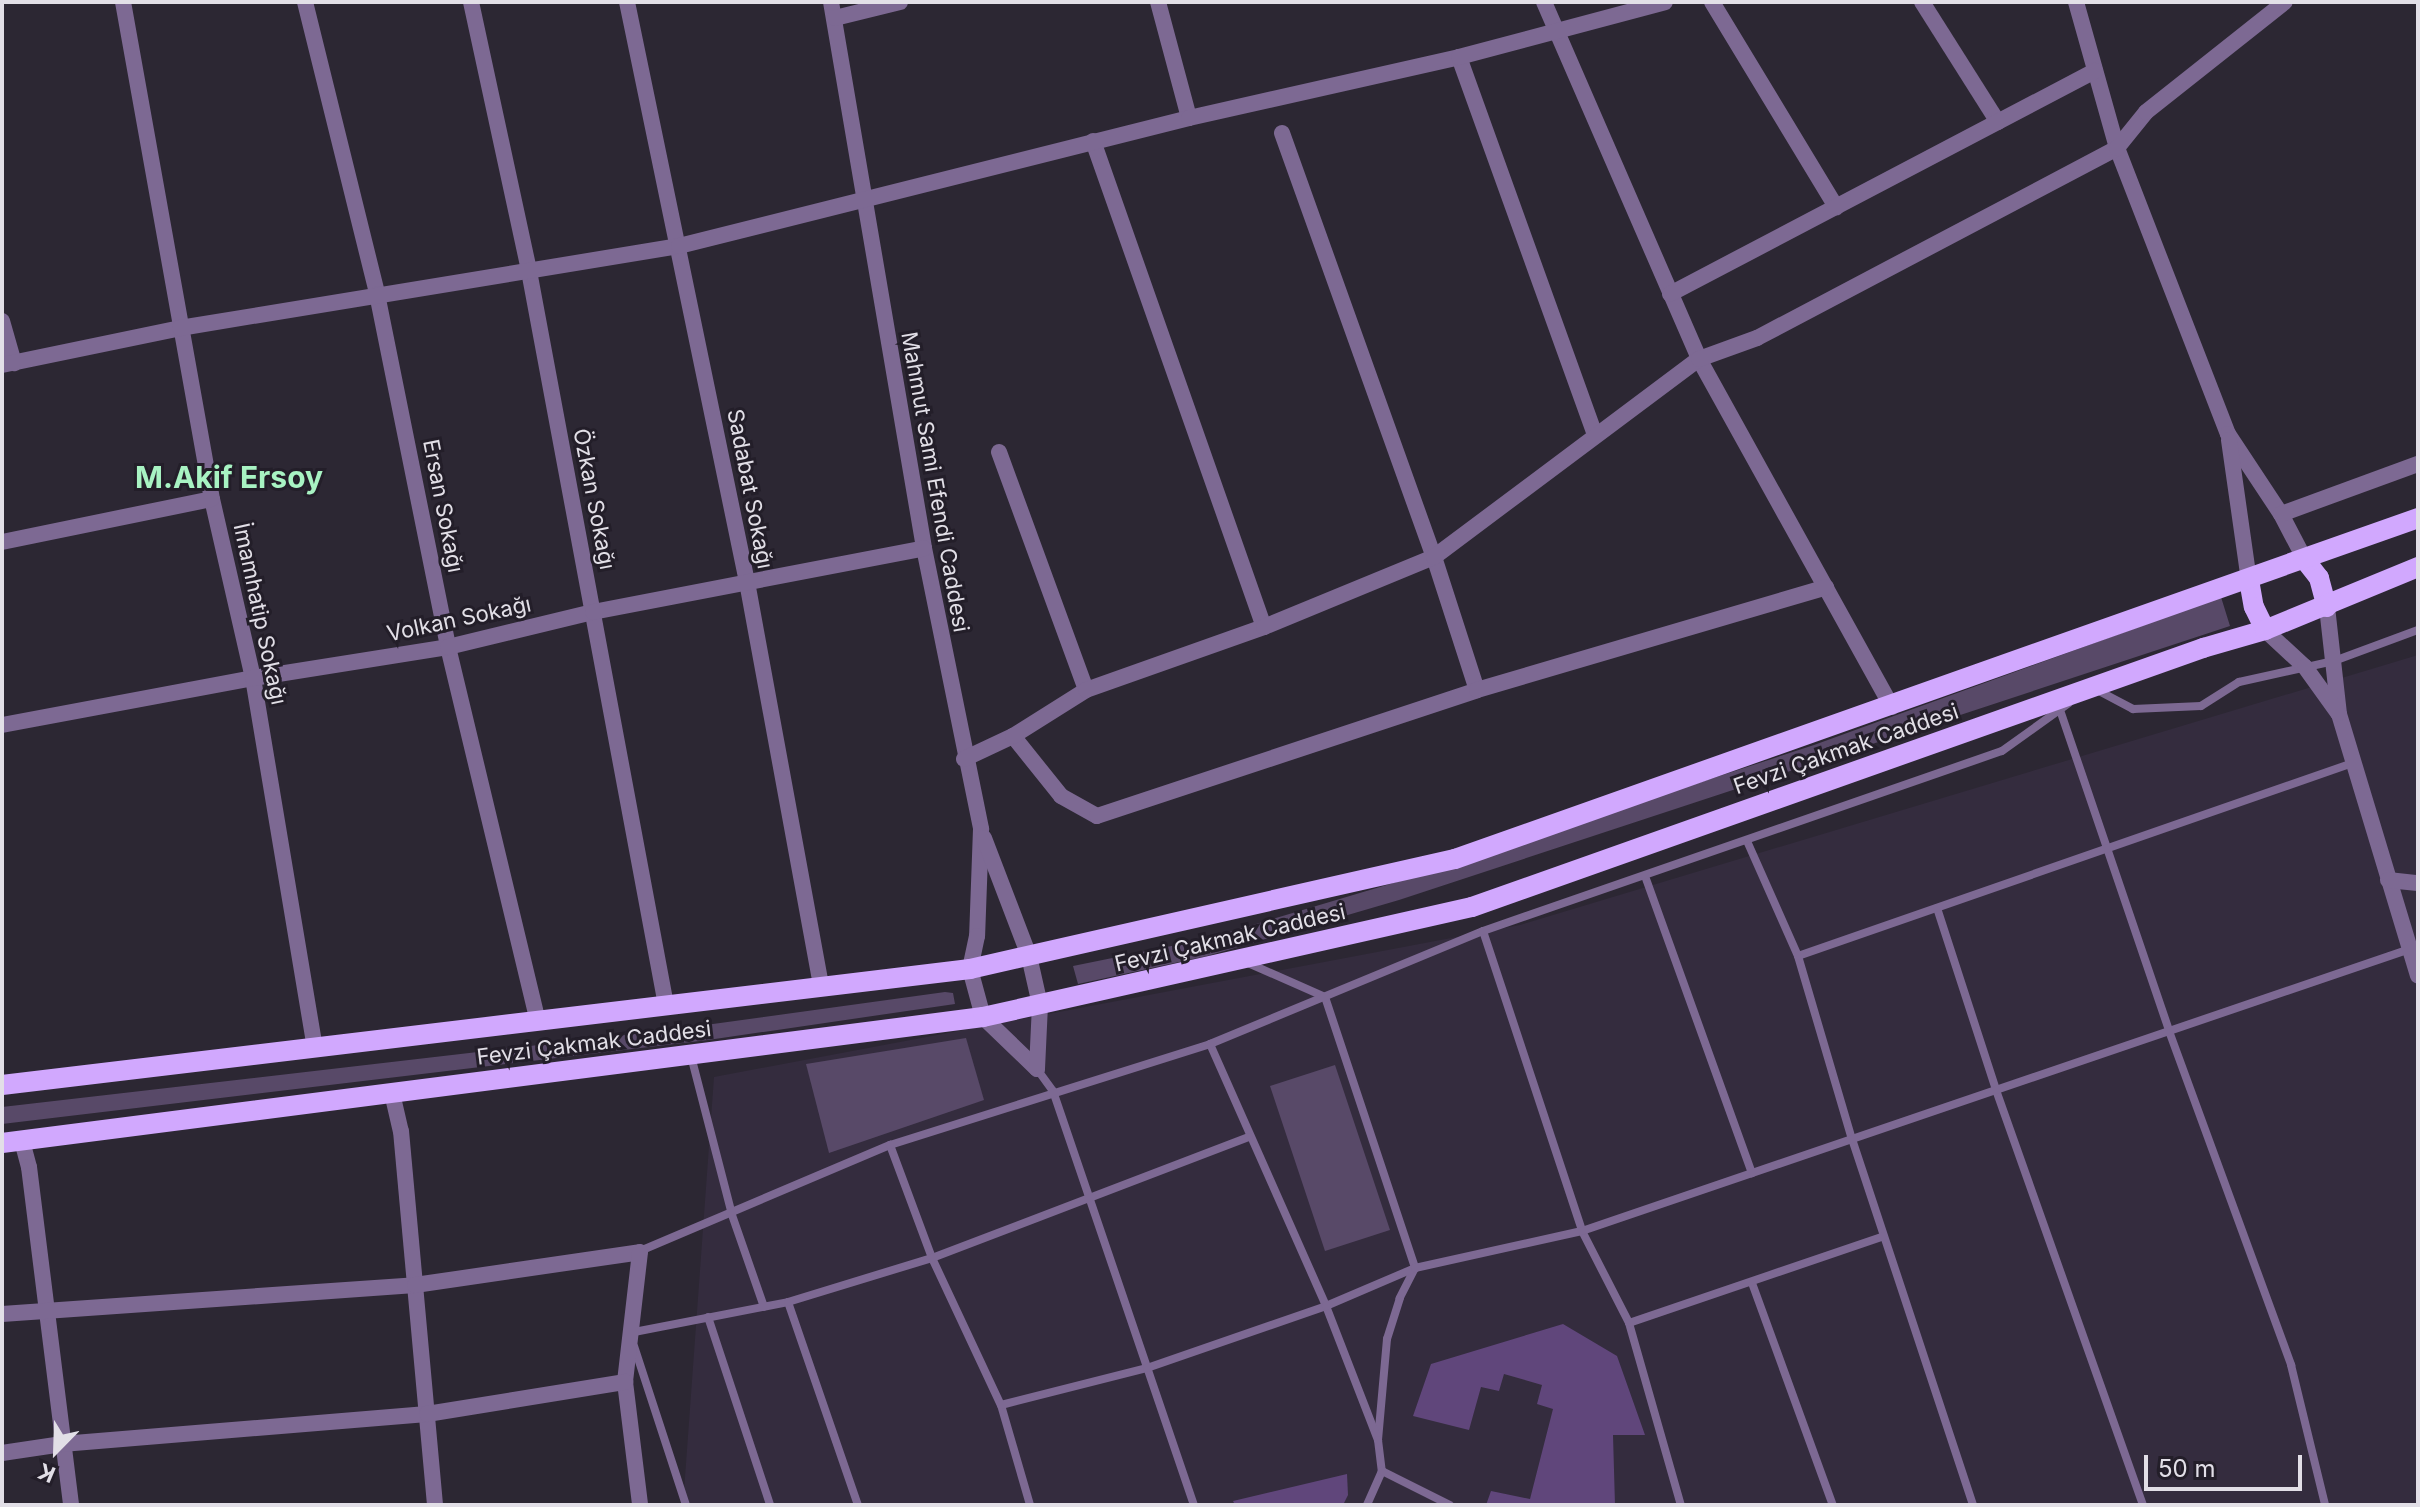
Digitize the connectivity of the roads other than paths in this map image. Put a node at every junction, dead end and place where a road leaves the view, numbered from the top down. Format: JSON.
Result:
{"nodes":[{"id":1,"x":123,"y":2,"type":"edge"},
{"id":2,"x":305,"y":2,"type":"edge"},
{"id":3,"x":471,"y":2,"type":"edge"},
{"id":4,"x":627,"y":2,"type":"edge"},
{"id":5,"x":900,"y":2,"type":"edge"},
{"id":6,"x":1158,"y":2,"type":"edge"},
{"id":7,"x":1544,"y":2,"type":"edge"},
{"id":8,"x":1665,"y":2,"type":"edge"},
{"id":9,"x":1712,"y":2,"type":"edge"},
{"id":10,"x":1922,"y":2,"type":"edge"},
{"id":11,"x":2076,"y":2,"type":"edge"},
{"id":12,"x":2285,"y":2,"type":"edge"},
{"id":13,"x":833,"y":10,"type":"edge"},
{"id":14,"x":1555,"y":31,"type":"junction"},
{"id":15,"x":1459,"y":57,"type":"junction"},
{"id":16,"x":2095,"y":71,"type":"junction"},
{"id":17,"x":1189,"y":118,"type":"junction"},
{"id":18,"x":1998,"y":122,"type":"junction"},
{"id":19,"x":1282,"y":133,"type":"dead end"},
{"id":20,"x":1093,"y":141,"type":"junction"},
{"id":21,"x":2117,"y":148,"type":"junction"},
{"id":22,"x":862,"y":200,"type":"junction"},
{"id":23,"x":1836,"y":207,"type":"junction"},
{"id":24,"x":679,"y":246,"type":"junction"},
{"id":25,"x":529,"y":271,"type":"junction"},
{"id":26,"x":377,"y":294,"type":"junction"},
{"id":27,"x":1670,"y":294,"type":"junction"},
{"id":28,"x":2,"y":321,"type":"edge"},
{"id":29,"x":180,"y":328,"type":"junction"},
{"id":30,"x":1699,"y":359,"type":"junction"},
{"id":31,"x":8,"y":364,"type":"edge"},
{"id":32,"x":2228,"y":434,"type":"junction"},
{"id":33,"x":1595,"y":435,"type":"junction"},
{"id":34,"x":999,"y":452,"type":"dead end"},
{"id":35,"x":2418,"y":464,"type":"edge"},
{"id":36,"x":212,"y":499,"type":"junction"},
{"id":37,"x":2281,"y":514,"type":"junction"},
{"id":38,"x":2418,"y":518,"type":"edge"},
{"id":39,"x":2,"y":542,"type":"edge"},
{"id":40,"x":924,"y":548,"type":"junction"},
{"id":41,"x":1434,"y":557,"type":"junction"},
{"id":42,"x":2305,"y":560,"type":"junction"},
{"id":43,"x":2418,"y":567,"type":"edge"},
{"id":44,"x":2249,"y":580,"type":"junction"},
{"id":45,"x":747,"y":582,"type":"junction"},
{"id":46,"x":1826,"y":587,"type":"junction"},
{"id":47,"x":2327,"y":607,"type":"junction"},
{"id":48,"x":593,"y":612,"type":"junction"},
{"id":49,"x":1264,"y":627,"type":"junction"},
{"id":50,"x":2265,"y":630,"type":"junction"},
{"id":51,"x":2418,"y":630,"type":"edge"},
{"id":52,"x":448,"y":647,"type":"junction"},
{"id":53,"x":2334,"y":661,"type":"junction"},
{"id":54,"x":2305,"y":667,"type":"junction"},
{"id":55,"x":253,"y":678,"type":"junction"},
{"id":56,"x":2092,"y":687,"type":"junction"},
{"id":57,"x":1086,"y":690,"type":"junction"},
{"id":58,"x":1477,"y":690,"type":"junction"},
{"id":59,"x":1892,"y":707,"type":"junction"},
{"id":60,"x":2060,"y":710,"type":"junction"},
{"id":61,"x":2339,"y":714,"type":"junction"},
{"id":62,"x":2,"y":725,"type":"edge"},
{"id":63,"x":1013,"y":736,"type":"junction"},
{"id":64,"x":964,"y":759,"type":"junction"},
{"id":65,"x":2353,"y":763,"type":"junction"},
{"id":66,"x":981,"y":829,"type":"junction"},
{"id":67,"x":1747,"y":841,"type":"junction"},
{"id":68,"x":2107,"y":849,"type":"junction"},
{"id":69,"x":1645,"y":876,"type":"junction"},
{"id":70,"x":2388,"y":880,"type":"junction"},
{"id":71,"x":2418,"y":883,"type":"edge"},
{"id":72,"x":1937,"y":908,"type":"junction"},
{"id":73,"x":1483,"y":931,"type":"junction"},
{"id":74,"x":2410,"y":949,"type":"junction"},
{"id":75,"x":1029,"y":956,"type":"junction"},
{"id":76,"x":1798,"y":956,"type":"junction"},
{"id":77,"x":1243,"y":961,"type":"junction"},
{"id":78,"x":970,"y":969,"type":"junction"},
{"id":79,"x":2418,"y":975,"type":"edge"},
{"id":80,"x":821,"y":987,"type":"junction"},
{"id":81,"x":1325,"y":997,"type":"junction"},
{"id":82,"x":666,"y":1005,"type":"junction"},
{"id":83,"x":1040,"y":1005,"type":"junction"},
{"id":84,"x":983,"y":1017,"type":"junction"},
{"id":85,"x":537,"y":1019,"type":"junction"},
{"id":86,"x":2169,"y":1031,"type":"junction"},
{"id":87,"x":1210,"y":1044,"type":"junction"},
{"id":88,"x":315,"y":1048,"type":"junction"},
{"id":89,"x":691,"y":1055,"type":"junction"},
{"id":90,"x":1037,"y":1069,"type":"junction"},
{"id":91,"x":2,"y":1085,"type":"edge"},
{"id":92,"x":1996,"y":1090,"type":"junction"},
{"id":93,"x":1053,"y":1091,"type":"junction"},
{"id":94,"x":392,"y":1093,"type":"junction"},
{"id":95,"x":1249,"y":1137,"type":"junction"},
{"id":96,"x":1852,"y":1139,"type":"junction"},
{"id":97,"x":12,"y":1142,"type":"edge"},
{"id":98,"x":890,"y":1145,"type":"junction"},
{"id":99,"x":1752,"y":1173,"type":"junction"},
{"id":100,"x":1088,"y":1198,"type":"junction"},
{"id":101,"x":732,"y":1215,"type":"junction"},
{"id":102,"x":1582,"y":1231,"type":"junction"},
{"id":103,"x":1884,"y":1236,"type":"junction"},
{"id":104,"x":640,"y":1252,"type":"junction"},
{"id":105,"x":932,"y":1258,"type":"junction"},
{"id":106,"x":1415,"y":1268,"type":"junction"},
{"id":107,"x":1752,"y":1283,"type":"junction"},
{"id":108,"x":415,"y":1285,"type":"junction"},
{"id":109,"x":788,"y":1302,"type":"junction"},
{"id":110,"x":1326,"y":1306,"type":"junction"},
{"id":111,"x":764,"y":1307,"type":"junction"},
{"id":112,"x":46,"y":1309,"type":"junction"},
{"id":113,"x":2,"y":1314,"type":"edge"},
{"id":114,"x":708,"y":1317,"type":"junction"},
{"id":115,"x":1629,"y":1323,"type":"junction"},
{"id":116,"x":629,"y":1333,"type":"junction"},
{"id":117,"x":1147,"y":1368,"type":"junction"},
{"id":118,"x":625,"y":1382,"type":"junction"},
{"id":119,"x":1001,"y":1405,"type":"junction"},
{"id":120,"x":427,"y":1414,"type":"junction"},
{"id":121,"x":1378,"y":1440,"type":"junction"},
{"id":122,"x":62,"y":1444,"type":"junction"},
{"id":123,"x":2,"y":1453,"type":"edge"},
{"id":124,"x":1382,"y":1471,"type":"junction"},
{"id":125,"x":71,"y":1505,"type":"edge"},
{"id":126,"x":435,"y":1505,"type":"edge"},
{"id":127,"x":640,"y":1505,"type":"edge"},
{"id":128,"x":686,"y":1505,"type":"edge"},
{"id":129,"x":770,"y":1505,"type":"edge"},
{"id":130,"x":858,"y":1505,"type":"edge"},
{"id":131,"x":1030,"y":1505,"type":"edge"},
{"id":132,"x":1194,"y":1505,"type":"edge"},
{"id":133,"x":1367,"y":1505,"type":"edge"},
{"id":134,"x":1450,"y":1505,"type":"edge"},
{"id":135,"x":1681,"y":1505,"type":"edge"},
{"id":136,"x":1833,"y":1505,"type":"edge"},
{"id":137,"x":1973,"y":1505,"type":"edge"},
{"id":138,"x":2143,"y":1505,"type":"edge"},
{"id":139,"x":2325,"y":1505,"type":"edge"}],
"edges":[{"from":1,"to":29,"type":"street","name":"İmamhatip Sokağı"},
{"from":2,"to":26,"type":"street","name":"Ersan Sokağı"},
{"from":3,"to":25,"type":"street","name":"Özkan Sokağı"},
{"from":4,"to":24,"type":"street","name":"Sadabat Sokağı"},
{"from":5,"to":13,"type":"street"},
{"from":6,"to":17,"type":"street"},
{"from":7,"to":14,"type":"street"},
{"from":8,"to":14,"type":"street"},
{"from":9,"to":23,"type":"street"},
{"from":10,"to":18,"type":"street"},
{"from":11,"to":16,"type":"street"},
{"from":12,"to":21,"type":"street"},
{"from":13,"to":22,"type":"street","name":"Mahmut Sami Efendi Caddesi"},
{"from":14,"to":15,"type":"street"},
{"from":14,"to":27,"type":"street"},
{"from":15,"to":17,"type":"street"},
{"from":15,"to":33,"type":"street"},
{"from":16,"to":18,"type":"street"},
{"from":16,"to":21,"type":"street"},
{"from":17,"to":20,"type":"street"},
{"from":18,"to":23,"type":"street"},
{"from":19,"to":41,"type":"street"},
{"from":20,"to":22,"type":"street"},
{"from":20,"to":49,"type":"street"},
{"from":21,"to":30,"type":"street"},
{"from":21,"to":32,"type":"street"},
{"from":22,"to":24,"type":"street"},
{"from":22,"to":40,"type":"street","name":"Mahmut Sami Efendi Caddesi"},
{"from":23,"to":27,"type":"street"},
{"from":24,"to":25,"type":"street"},
{"from":24,"to":45,"type":"street","name":"Sadabat Sokağı"},
{"from":25,"to":26,"type":"street"},
{"from":25,"to":48,"type":"street","name":"Özkan Sokağı"},
{"from":26,"to":29,"type":"street"},
{"from":26,"to":52,"type":"street","name":"Ersan Sokağı"},
{"from":27,"to":30,"type":"street"},
{"from":28,"to":31,"type":"street"},
{"from":29,"to":31,"type":"street"},
{"from":29,"to":36,"type":"street","name":"İmamhatip Sokağı"},
{"from":30,"to":33,"type":"street"},
{"from":30,"to":46,"type":"street"},
{"from":32,"to":37,"type":"street"},
{"from":32,"to":44,"type":"street"},
{"from":33,"to":41,"type":"street"},
{"from":34,"to":57,"type":"street"},
{"from":35,"to":37,"type":"street"},
{"from":36,"to":39,"type":"street"},
{"from":36,"to":55,"type":"street","name":"İmamhatip Sokağı"},
{"from":37,"to":42,"type":"street"},
{"from":38,"to":42,"type":"main road","name":"Fevzi Çakmak Caddesi"},
{"from":40,"to":45,"type":"street","name":"Volkan Sokağı"},
{"from":40,"to":64,"type":"street","name":"Mahmut Sami Efendi Caddesi"},
{"from":41,"to":49,"type":"street"},
{"from":41,"to":58,"type":"street"},
{"from":42,"to":44,"type":"main road","name":"Fevzi Çakmak Caddesi"},
{"from":42,"to":47,"type":"main road"},
{"from":43,"to":47,"type":"main road","name":"Fevzi Çakmak Caddesi"},
{"from":44,"to":50,"type":"main road"},
{"from":44,"to":59,"type":"main road","name":"Fevzi Çakmak Caddesi"},
{"from":45,"to":48,"type":"street","name":"Volkan Sokağı"},
{"from":45,"to":80,"type":"street","name":"Sadabat Sokağı"},
{"from":46,"to":58,"type":"street"},
{"from":46,"to":59,"type":"street"},
{"from":47,"to":50,"type":"main road","name":"Fevzi Çakmak Caddesi"},
{"from":47,"to":53,"type":"street"},
{"from":48,"to":52,"type":"street","name":"Volkan Sokağı"},
{"from":48,"to":82,"type":"street","name":"Özkan Sokağı"},
{"from":49,"to":57,"type":"street"},
{"from":50,"to":54,"type":"street"},
{"from":50,"to":56,"type":"main road","name":"Fevzi Çakmak Caddesi"},
{"from":51,"to":53,"type":"lane"},
{"from":52,"to":55,"type":"street","name":"Volkan Sokağı"},
{"from":52,"to":85,"type":"street","name":"Ersan Sokağı"},
{"from":53,"to":54,"type":"lane"},
{"from":53,"to":61,"type":"street"},
{"from":54,"to":56,"type":"lane"},
{"from":54,"to":61,"type":"street"},
{"from":55,"to":62,"type":"street","name":"Volkan Sokağı"},
{"from":55,"to":88,"type":"street","name":"İmamhatip Sokağı"},
{"from":56,"to":60,"type":"lane"},
{"from":56,"to":77,"type":"main road","name":"Fevzi Çakmak Caddesi"},
{"from":57,"to":63,"type":"street"},
{"from":58,"to":63,"type":"street"},
{"from":59,"to":75,"type":"main road","name":"Fevzi Çakmak Caddesi"},
{"from":60,"to":67,"type":"lane"},
{"from":60,"to":68,"type":"lane"},
{"from":61,"to":65,"type":"street"},
{"from":63,"to":64,"type":"street"},
{"from":64,"to":66,"type":"street","name":"Mahmut Sami Efendi Caddesi"},
{"from":65,"to":68,"type":"lane"},
{"from":65,"to":70,"type":"street"},
{"from":66,"to":75,"type":"street"},
{"from":66,"to":78,"type":"street","name":"Mahmut Sami Efendi Caddesi"},
{"from":67,"to":69,"type":"lane"},
{"from":67,"to":76,"type":"lane"},
{"from":68,"to":72,"type":"lane"},
{"from":68,"to":86,"type":"lane"},
{"from":69,"to":73,"type":"lane"},
{"from":69,"to":99,"type":"lane"},
{"from":70,"to":71,"type":"street"},
{"from":70,"to":74,"type":"street"},
{"from":72,"to":76,"type":"lane"},
{"from":72,"to":92,"type":"lane"},
{"from":73,"to":81,"type":"lane"},
{"from":73,"to":102,"type":"lane"},
{"from":74,"to":79,"type":"street"},
{"from":74,"to":86,"type":"lane"},
{"from":75,"to":78,"type":"main road","name":"Fevzi Çakmak Caddesi"},
{"from":75,"to":83,"type":"street"},
{"from":76,"to":96,"type":"lane"},
{"from":77,"to":81,"type":"lane"},
{"from":77,"to":83,"type":"main road","name":"Fevzi Çakmak Caddesi"},
{"from":78,"to":80,"type":"main road","name":"Fevzi Çakmak Caddesi"},
{"from":78,"to":84,"type":"street"},
{"from":80,"to":82,"type":"main road","name":"Fevzi Çakmak Caddesi"},
{"from":81,"to":87,"type":"lane"},
{"from":81,"to":106,"type":"lane"},
{"from":82,"to":85,"type":"main road","name":"Fevzi Çakmak Caddesi"},
{"from":83,"to":84,"type":"main road","name":"Fevzi Çakmak Caddesi"},
{"from":83,"to":90,"type":"street"},
{"from":84,"to":89,"type":"main road","name":"Fevzi Çakmak Caddesi"},
{"from":84,"to":90,"type":"street"},
{"from":85,"to":88,"type":"main road","name":"Fevzi Çakmak Caddesi"},
{"from":86,"to":92,"type":"lane"},
{"from":86,"to":139,"type":"lane"},
{"from":87,"to":93,"type":"lane"},
{"from":87,"to":95,"type":"lane"},
{"from":88,"to":91,"type":"main road","name":"Fevzi Çakmak Caddesi"},
{"from":89,"to":94,"type":"main road","name":"Fevzi Çakmak Caddesi"},
{"from":89,"to":101,"type":"lane"},
{"from":90,"to":93,"type":"lane"},
{"from":92,"to":96,"type":"lane"},
{"from":92,"to":138,"type":"lane"},
{"from":93,"to":98,"type":"lane"},
{"from":93,"to":100,"type":"lane"},
{"from":94,"to":97,"type":"main road","name":"Fevzi Çakmak Caddesi"},
{"from":94,"to":108,"type":"street"},
{"from":95,"to":100,"type":"lane"},
{"from":95,"to":110,"type":"lane"},
{"from":96,"to":99,"type":"lane"},
{"from":96,"to":103,"type":"lane"},
{"from":97,"to":112,"type":"street"},
{"from":98,"to":101,"type":"lane"},
{"from":98,"to":105,"type":"lane"},
{"from":99,"to":102,"type":"lane"},
{"from":100,"to":105,"type":"lane"},
{"from":100,"to":117,"type":"lane"},
{"from":101,"to":104,"type":"lane"},
{"from":101,"to":111,"type":"lane"},
{"from":102,"to":106,"type":"lane"},
{"from":102,"to":115,"type":"lane"},
{"from":103,"to":107,"type":"lane"},
{"from":103,"to":137,"type":"lane"},
{"from":104,"to":108,"type":"street"},
{"from":104,"to":116,"type":"street"},
{"from":105,"to":109,"type":"lane"},
{"from":105,"to":119,"type":"lane"},
{"from":106,"to":110,"type":"lane"},
{"from":106,"to":121,"type":"lane"},
{"from":107,"to":115,"type":"lane"},
{"from":107,"to":136,"type":"lane"},
{"from":108,"to":112,"type":"street"},
{"from":108,"to":120,"type":"street"},
{"from":109,"to":111,"type":"lane"},
{"from":109,"to":130,"type":"lane"},
{"from":110,"to":117,"type":"lane"},
{"from":110,"to":121,"type":"lane"},
{"from":111,"to":114,"type":"lane"},
{"from":112,"to":113,"type":"street"},
{"from":112,"to":122,"type":"street"},
{"from":114,"to":116,"type":"lane"},
{"from":114,"to":129,"type":"lane"},
{"from":115,"to":135,"type":"lane"},
{"from":116,"to":118,"type":"street"},
{"from":116,"to":128,"type":"lane"},
{"from":117,"to":119,"type":"lane"},
{"from":117,"to":132,"type":"lane"},
{"from":118,"to":120,"type":"street"},
{"from":118,"to":127,"type":"street"},
{"from":119,"to":131,"type":"lane"},
{"from":120,"to":122,"type":"street"},
{"from":120,"to":126,"type":"street"},
{"from":121,"to":124,"type":"lane"},
{"from":122,"to":123,"type":"street"},
{"from":122,"to":125,"type":"street"},
{"from":124,"to":133,"type":"lane"},
{"from":124,"to":134,"type":"lane"}]}
